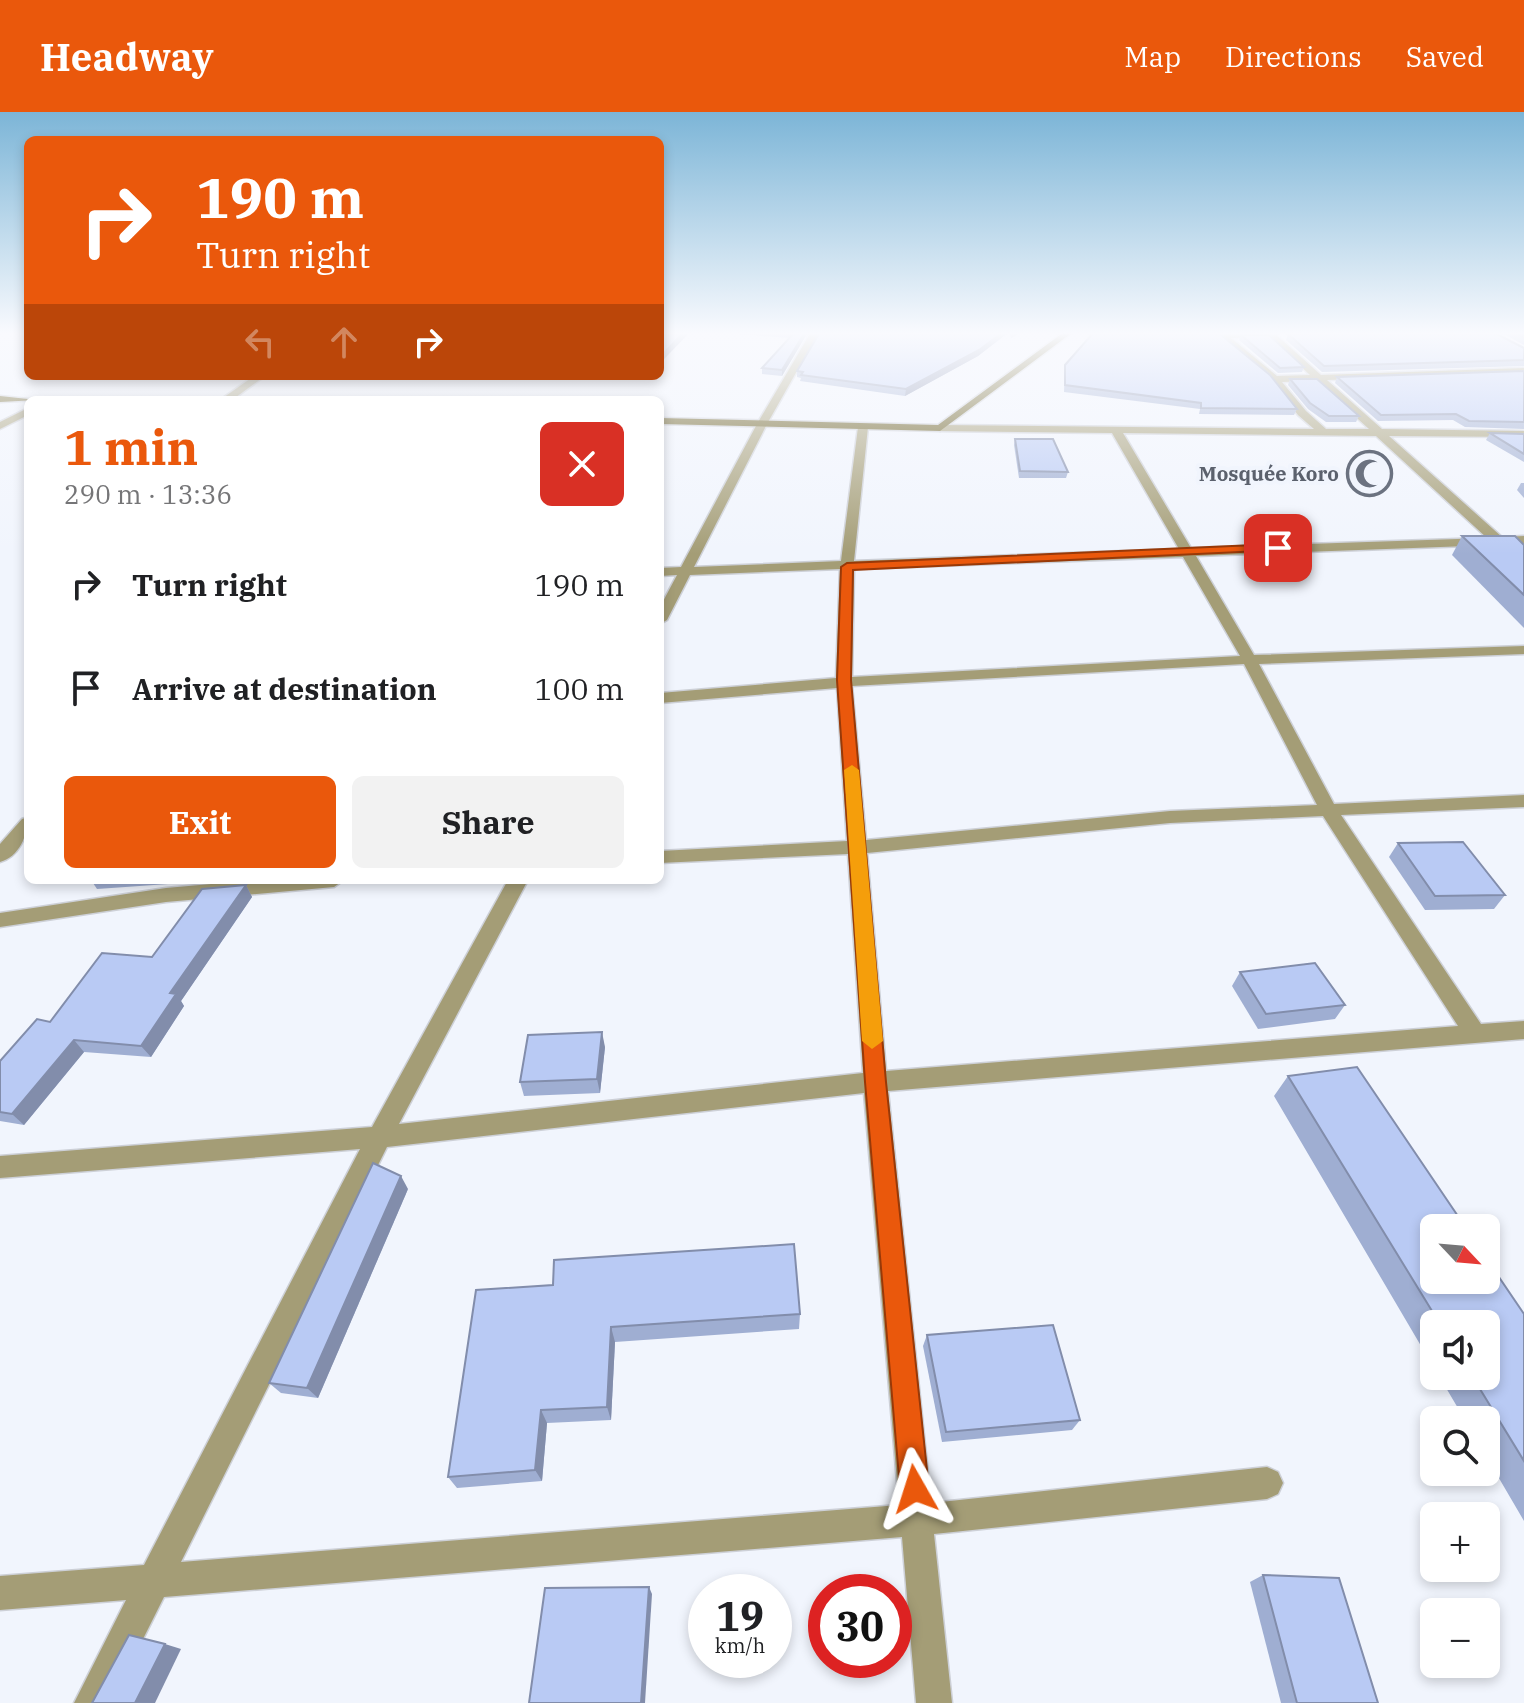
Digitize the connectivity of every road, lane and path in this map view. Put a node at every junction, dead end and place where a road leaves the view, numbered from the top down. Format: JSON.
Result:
{"nodes":[{"id":1,"x":772,"y":406,"type":"edge"},
{"id":2,"x":969,"y":406,"type":"edge"},
{"id":3,"x":1297,"y":406,"type":"edge"},
{"id":4,"x":1351,"y":406,"type":"edge"},
{"id":5,"x":24,"y":413,"type":"edge"},
{"id":6,"x":664,"y":421,"type":"edge"},
{"id":7,"x":762,"y":424,"type":"junction"},
{"id":8,"x":0,"y":426,"type":"edge"},
{"id":9,"x":863,"y":427,"type":"junction"},
{"id":10,"x":940,"y":428,"type":"junction"},
{"id":11,"x":1116,"y":430,"type":"junction"},
{"id":12,"x":1325,"y":433,"type":"junction"},
{"id":13,"x":1383,"y":433,"type":"junction"},
{"id":14,"x":1524,"y":434,"type":"edge"},
{"id":15,"x":1524,"y":540,"type":"edge"},
{"id":16,"x":1497,"y":541,"type":"junction"},
{"id":17,"x":1183,"y":551,"type":"junction"},
{"id":18,"x":1524,"y":564,"type":"edge"},
{"id":19,"x":847,"y":567,"type":"junction"},
{"id":20,"x":688,"y":571,"type":"junction"},
{"id":21,"x":664,"y":572,"type":"edge"},
{"id":22,"x":664,"y":613,"type":"edge"},
{"id":23,"x":1524,"y":650,"type":"edge"},
{"id":24,"x":1249,"y":659,"type":"junction"},
{"id":25,"x":844,"y":680,"type":"junction"},
{"id":26,"x":664,"y":698,"type":"edge"},
{"id":27,"x":1524,"y":801,"type":"edge"},
{"id":28,"x":1329,"y":811,"type":"junction"},
{"id":29,"x":24,"y":828,"type":"edge"},
{"id":30,"x":859,"y":847,"type":"junction"},
{"id":31,"x":0,"y":856,"type":"edge"},
{"id":32,"x":664,"y":857,"type":"edge"},
{"id":33,"x":289,"y":884,"type":"edge"},
{"id":34,"x":516,"y":884,"type":"edge"},
{"id":35,"x":0,"y":920,"type":"edge"},
{"id":36,"x":1524,"y":1030,"type":"edge"},
{"id":37,"x":1476,"y":1035,"type":"junction"},
{"id":38,"x":875,"y":1082,"type":"junction"},
{"id":39,"x":379,"y":1137,"type":"junction"},
{"id":40,"x":0,"y":1167,"type":"edge"},
{"id":41,"x":1267,"y":1483,"type":"dead end"},
{"id":42,"x":918,"y":1520,"type":"junction"},
{"id":43,"x":157,"y":1581,"type":"junction"},
{"id":44,"x":0,"y":1593,"type":"edge"},
{"id":45,"x":92,"y":1703,"type":"edge"},
{"id":46,"x":934,"y":1703,"type":"edge"}],
"edges":[{"from":1,"to":7,"type":"street"},
{"from":2,"to":10,"type":"main road"},
{"from":3,"to":12,"type":"street"},
{"from":4,"to":13,"type":"street"},
{"from":5,"to":8,"type":"street"},
{"from":6,"to":7,"type":"main road"},
{"from":7,"to":9,"type":"main road"},
{"from":7,"to":20,"type":"street"},
{"from":9,"to":10,"type":"main road"},
{"from":9,"to":19,"type":"street"},
{"from":10,"to":11,"type":"street"},
{"from":11,"to":12,"type":"street"},
{"from":11,"to":17,"type":"street"},
{"from":12,"to":13,"type":"street"},
{"from":13,"to":14,"type":"street"},
{"from":13,"to":16,"type":"street"},
{"from":15,"to":16,"type":"street"},
{"from":16,"to":17,"type":"street"},
{"from":16,"to":18,"type":"street"},
{"from":17,"to":19,"type":"street"},
{"from":17,"to":24,"type":"street"},
{"from":19,"to":20,"type":"street"},
{"from":19,"to":25,"type":"street"},
{"from":20,"to":21,"type":"street"},
{"from":20,"to":22,"type":"street"},
{"from":23,"to":24,"type":"street"},
{"from":24,"to":25,"type":"street"},
{"from":24,"to":28,"type":"street"},
{"from":25,"to":26,"type":"street"},
{"from":25,"to":30,"type":"street"},
{"from":27,"to":28,"type":"street"},
{"from":28,"to":30,"type":"street"},
{"from":28,"to":37,"type":"street"},
{"from":29,"to":31,"type":"street"},
{"from":30,"to":32,"type":"street"},
{"from":30,"to":38,"type":"street"},
{"from":33,"to":35,"type":"street"},
{"from":34,"to":39,"type":"street"},
{"from":36,"to":37,"type":"street"},
{"from":37,"to":38,"type":"street"},
{"from":38,"to":39,"type":"street"},
{"from":38,"to":42,"type":"street"},
{"from":39,"to":40,"type":"street"},
{"from":39,"to":43,"type":"street"},
{"from":41,"to":42,"type":"street"},
{"from":42,"to":43,"type":"street"},
{"from":42,"to":46,"type":"street"},
{"from":43,"to":44,"type":"street"},
{"from":43,"to":45,"type":"street"}]}
